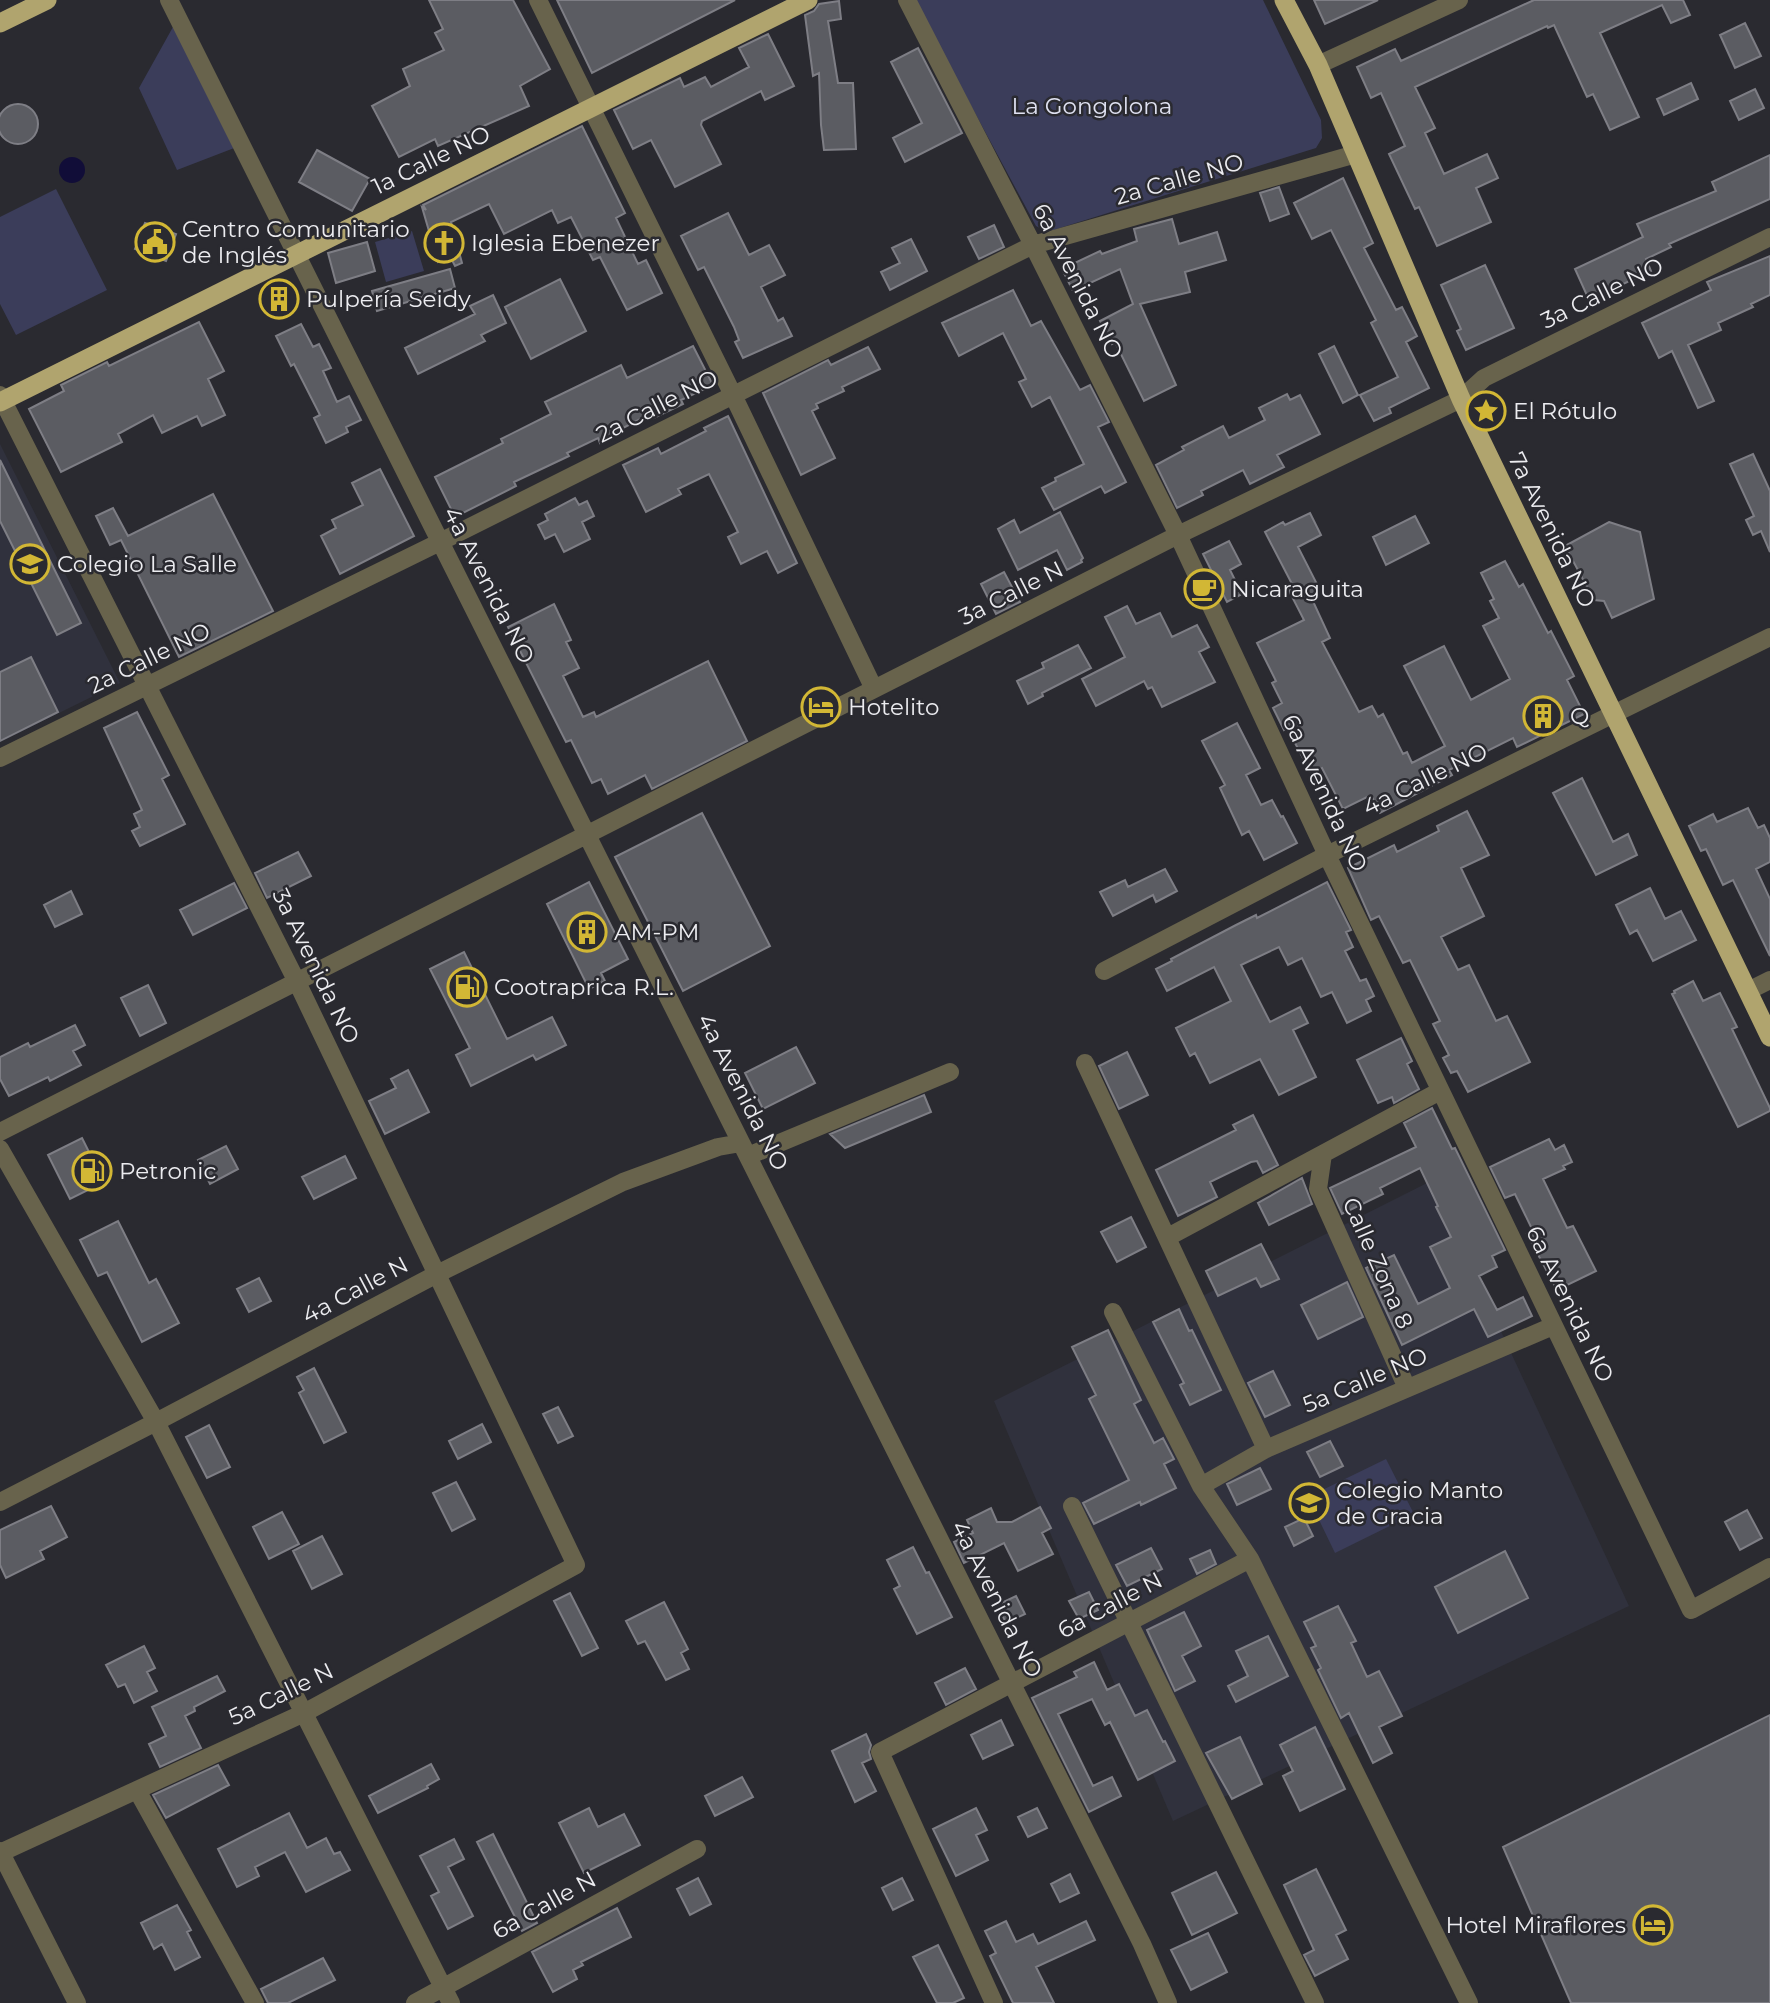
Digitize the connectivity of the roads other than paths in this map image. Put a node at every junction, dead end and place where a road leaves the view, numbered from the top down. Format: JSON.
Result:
{"nodes":[{"id":1,"x":47,"y":0,"type":"edge"},
{"id":2,"x":169,"y":0,"type":"edge"},
{"id":3,"x":538,"y":0,"type":"edge"},
{"id":4,"x":808,"y":0,"type":"edge"},
{"id":5,"x":907,"y":0,"type":"edge"},
{"id":6,"x":1284,"y":0,"type":"edge"},
{"id":7,"x":1459,"y":0,"type":"edge"},
{"id":8,"x":0,"y":23,"type":"edge"},
{"id":9,"x":1318,"y":65,"type":"junction"},
{"id":10,"x":590,"y":108,"type":"junction"},
{"id":11,"x":1356,"y":154,"type":"junction"},
{"id":12,"x":1770,"y":237,"type":"edge"},
{"id":13,"x":1033,"y":245,"type":"junction"},
{"id":14,"x":296,"y":254,"type":"junction"},
{"id":15,"x":733,"y":396,"type":"junction"},
{"id":16,"x":1,"y":399,"type":"edge"},
{"id":17,"x":1461,"y":399,"type":"junction"},
{"id":18,"x":1178,"y":536,"type":"junction"},
{"id":19,"x":440,"y":542,"type":"junction"},
{"id":20,"x":1770,"y":637,"type":"edge"},
{"id":21,"x":147,"y":686,"type":"junction"},
{"id":22,"x":874,"y":689,"type":"junction"},
{"id":23,"x":1613,"y":713,"type":"junction"},
{"id":24,"x":0,"y":758,"type":"edge"},
{"id":25,"x":587,"y":835,"type":"junction"},
{"id":26,"x":1327,"y":855,"type":"junction"},
{"id":27,"x":1104,"y":971,"type":"dead end"},
{"id":28,"x":1770,"y":980,"type":"edge"},
{"id":29,"x":297,"y":982,"type":"junction"},
{"id":30,"x":1748,"y":991,"type":"junction"},
{"id":31,"x":1770,"y":1037,"type":"edge"},
{"id":32,"x":1085,"y":1062,"type":"dead end"},
{"id":33,"x":950,"y":1072,"type":"dead end"},
{"id":34,"x":1440,"y":1091,"type":"junction"},
{"id":35,"x":0,"y":1132,"type":"edge"},
{"id":36,"x":0,"y":1149,"type":"edge"},
{"id":37,"x":745,"y":1150,"type":"junction"},
{"id":38,"x":1323,"y":1154,"type":"junction"},
{"id":39,"x":1168,"y":1237,"type":"junction"},
{"id":40,"x":437,"y":1274,"type":"junction"},
{"id":41,"x":1113,"y":1312,"type":"dead end"},
{"id":42,"x":1553,"y":1326,"type":"junction"},
{"id":43,"x":1407,"y":1388,"type":"junction"},
{"id":44,"x":156,"y":1422,"type":"junction"},
{"id":45,"x":1266,"y":1449,"type":"junction"},
{"id":46,"x":1201,"y":1486,"type":"junction"},
{"id":47,"x":0,"y":1502,"type":"edge"},
{"id":48,"x":1072,"y":1506,"type":"dead end"},
{"id":49,"x":1250,"y":1559,"type":"junction"},
{"id":50,"x":576,"y":1565,"type":"joint"},
{"id":51,"x":1770,"y":1567,"type":"edge"},
{"id":52,"x":1130,"y":1622,"type":"junction"},
{"id":53,"x":1012,"y":1684,"type":"junction"},
{"id":54,"x":304,"y":1713,"type":"junction"},
{"id":55,"x":137,"y":1790,"type":"junction"},
{"id":56,"x":697,"y":1849,"type":"dead end"},
{"id":57,"x":0,"y":1852,"type":"edge"},
{"id":58,"x":448,"y":1996,"type":"edge"},
{"id":59,"x":77,"y":2003,"type":"edge"},
{"id":60,"x":255,"y":2003,"type":"edge"},
{"id":61,"x":415,"y":2003,"type":"edge"},
{"id":62,"x":994,"y":2003,"type":"edge"},
{"id":63,"x":1168,"y":2003,"type":"edge"},
{"id":64,"x":1315,"y":2003,"type":"edge"},
{"id":65,"x":1469,"y":2003,"type":"edge"}],
"edges":[{"from":1,"to":8,"type":"highway"},
{"from":2,"to":14,"type":"street","name":"4a Avenida NO"},
{"from":3,"to":10,"type":"street"},
{"from":4,"to":10,"type":"highway","name":"1a Calle NO"},
{"from":5,"to":13,"type":"street","name":"6a Avenida NO"},
{"from":6,"to":9,"type":"highway","name":"7a Avenida NO"},
{"from":7,"to":9,"type":"street"},
{"from":9,"to":11,"type":"highway","name":"7a Avenida NO"},
{"from":10,"to":14,"type":"highway","name":"1a Calle NO"},
{"from":10,"to":15,"type":"street"},
{"from":11,"to":13,"type":"street","name":"2a Calle NO"},
{"from":11,"to":17,"type":"highway","name":"7a Avenida NO"},
{"from":12,"to":17,"type":"street","name":"3a Calle NO"},
{"from":13,"to":15,"type":"street","name":"2a Calle NO"},
{"from":13,"to":18,"type":"street","name":"6a Avenida NO"},
{"from":14,"to":16,"type":"highway","name":"1a Calle NO"},
{"from":14,"to":19,"type":"street","name":"4a Avenida NO"},
{"from":15,"to":19,"type":"street","name":"2a Calle NO"},
{"from":15,"to":22,"type":"street"},
{"from":16,"to":21,"type":"street","name":"3a Avenida NO"},
{"from":17,"to":18,"type":"street","name":"3a Calle N"},
{"from":17,"to":23,"type":"highway","name":"7a Avenida NO"},
{"from":18,"to":22,"type":"street","name":"3a Calle N"},
{"from":18,"to":26,"type":"street","name":"6a Avenida NO"},
{"from":19,"to":21,"type":"street","name":"2a Calle NO"},
{"from":19,"to":25,"type":"street","name":"4a Avenida NO"},
{"from":20,"to":23,"type":"street","name":"4a Calle NO"},
{"from":21,"to":24,"type":"street","name":"2a Calle NO"},
{"from":21,"to":29,"type":"street","name":"3a Avenida NO"},
{"from":22,"to":25,"type":"street","name":"3a Calle N"},
{"from":23,"to":26,"type":"street","name":"4a Calle NO"},
{"from":23,"to":30,"type":"highway","name":"7a Avenida NO"},
{"from":25,"to":29,"type":"street","name":"3a Calle N"},
{"from":25,"to":37,"type":"street","name":"4a Avenida NO"},
{"from":26,"to":27,"type":"street","name":"4a Calle NO"},
{"from":26,"to":34,"type":"street","name":"6a Avenida NO"},
{"from":28,"to":30,"type":"street"},
{"from":29,"to":35,"type":"street","name":"3a Calle N"},
{"from":29,"to":40,"type":"street","name":"3a Avenida NO"},
{"from":30,"to":31,"type":"highway","name":"7a Avenida NO"},
{"from":32,"to":39,"type":"street"},
{"from":33,"to":37,"type":"street","name":"4a Calle N"},
{"from":34,"to":38,"type":"street"},
{"from":34,"to":42,"type":"street","name":"6a Avenida NO"},
{"from":36,"to":44,"type":"street"},
{"from":37,"to":40,"type":"street","name":"4a Calle N"},
{"from":37,"to":53,"type":"street","name":"4a Avenida NO"},
{"from":38,"to":39,"type":"street"},
{"from":38,"to":43,"type":"street","name":"Calle Zona 8"},
{"from":39,"to":45,"type":"street"},
{"from":40,"to":44,"type":"street","name":"4a Calle N"},
{"from":40,"to":50,"type":"street","name":"3a Avenida NO"},
{"from":41,"to":46,"type":"street"},
{"from":42,"to":43,"type":"street","name":"5a Calle NO"},
{"from":42,"to":51,"type":"street","name":"6a Avenida NO"},
{"from":43,"to":45,"type":"street","name":"5a Calle NO"},
{"from":44,"to":47,"type":"street","name":"4a Calle N"},
{"from":44,"to":54,"type":"street"},
{"from":45,"to":46,"type":"street","name":"5a Calle NO"},
{"from":46,"to":49,"type":"street"},
{"from":48,"to":52,"type":"street"},
{"from":49,"to":52,"type":"street","name":"6a Calle N"},
{"from":49,"to":65,"type":"street"},
{"from":50,"to":54,"type":"street","name":"5a Calle N"},
{"from":52,"to":53,"type":"street","name":"6a Calle N"},
{"from":52,"to":64,"type":"street"},
{"from":53,"to":62,"type":"street","name":"6a Calle N"},
{"from":53,"to":63,"type":"street","name":"4a Avenida NO"},
{"from":54,"to":55,"type":"street","name":"5a Calle N"},
{"from":54,"to":58,"type":"street"},
{"from":55,"to":57,"type":"street","name":"5a Calle N"},
{"from":55,"to":60,"type":"street"},
{"from":56,"to":58,"type":"street","name":"6a Calle N"},
{"from":57,"to":59,"type":"street"},
{"from":58,"to":61,"type":"street","name":"6a Calle N"}]}
